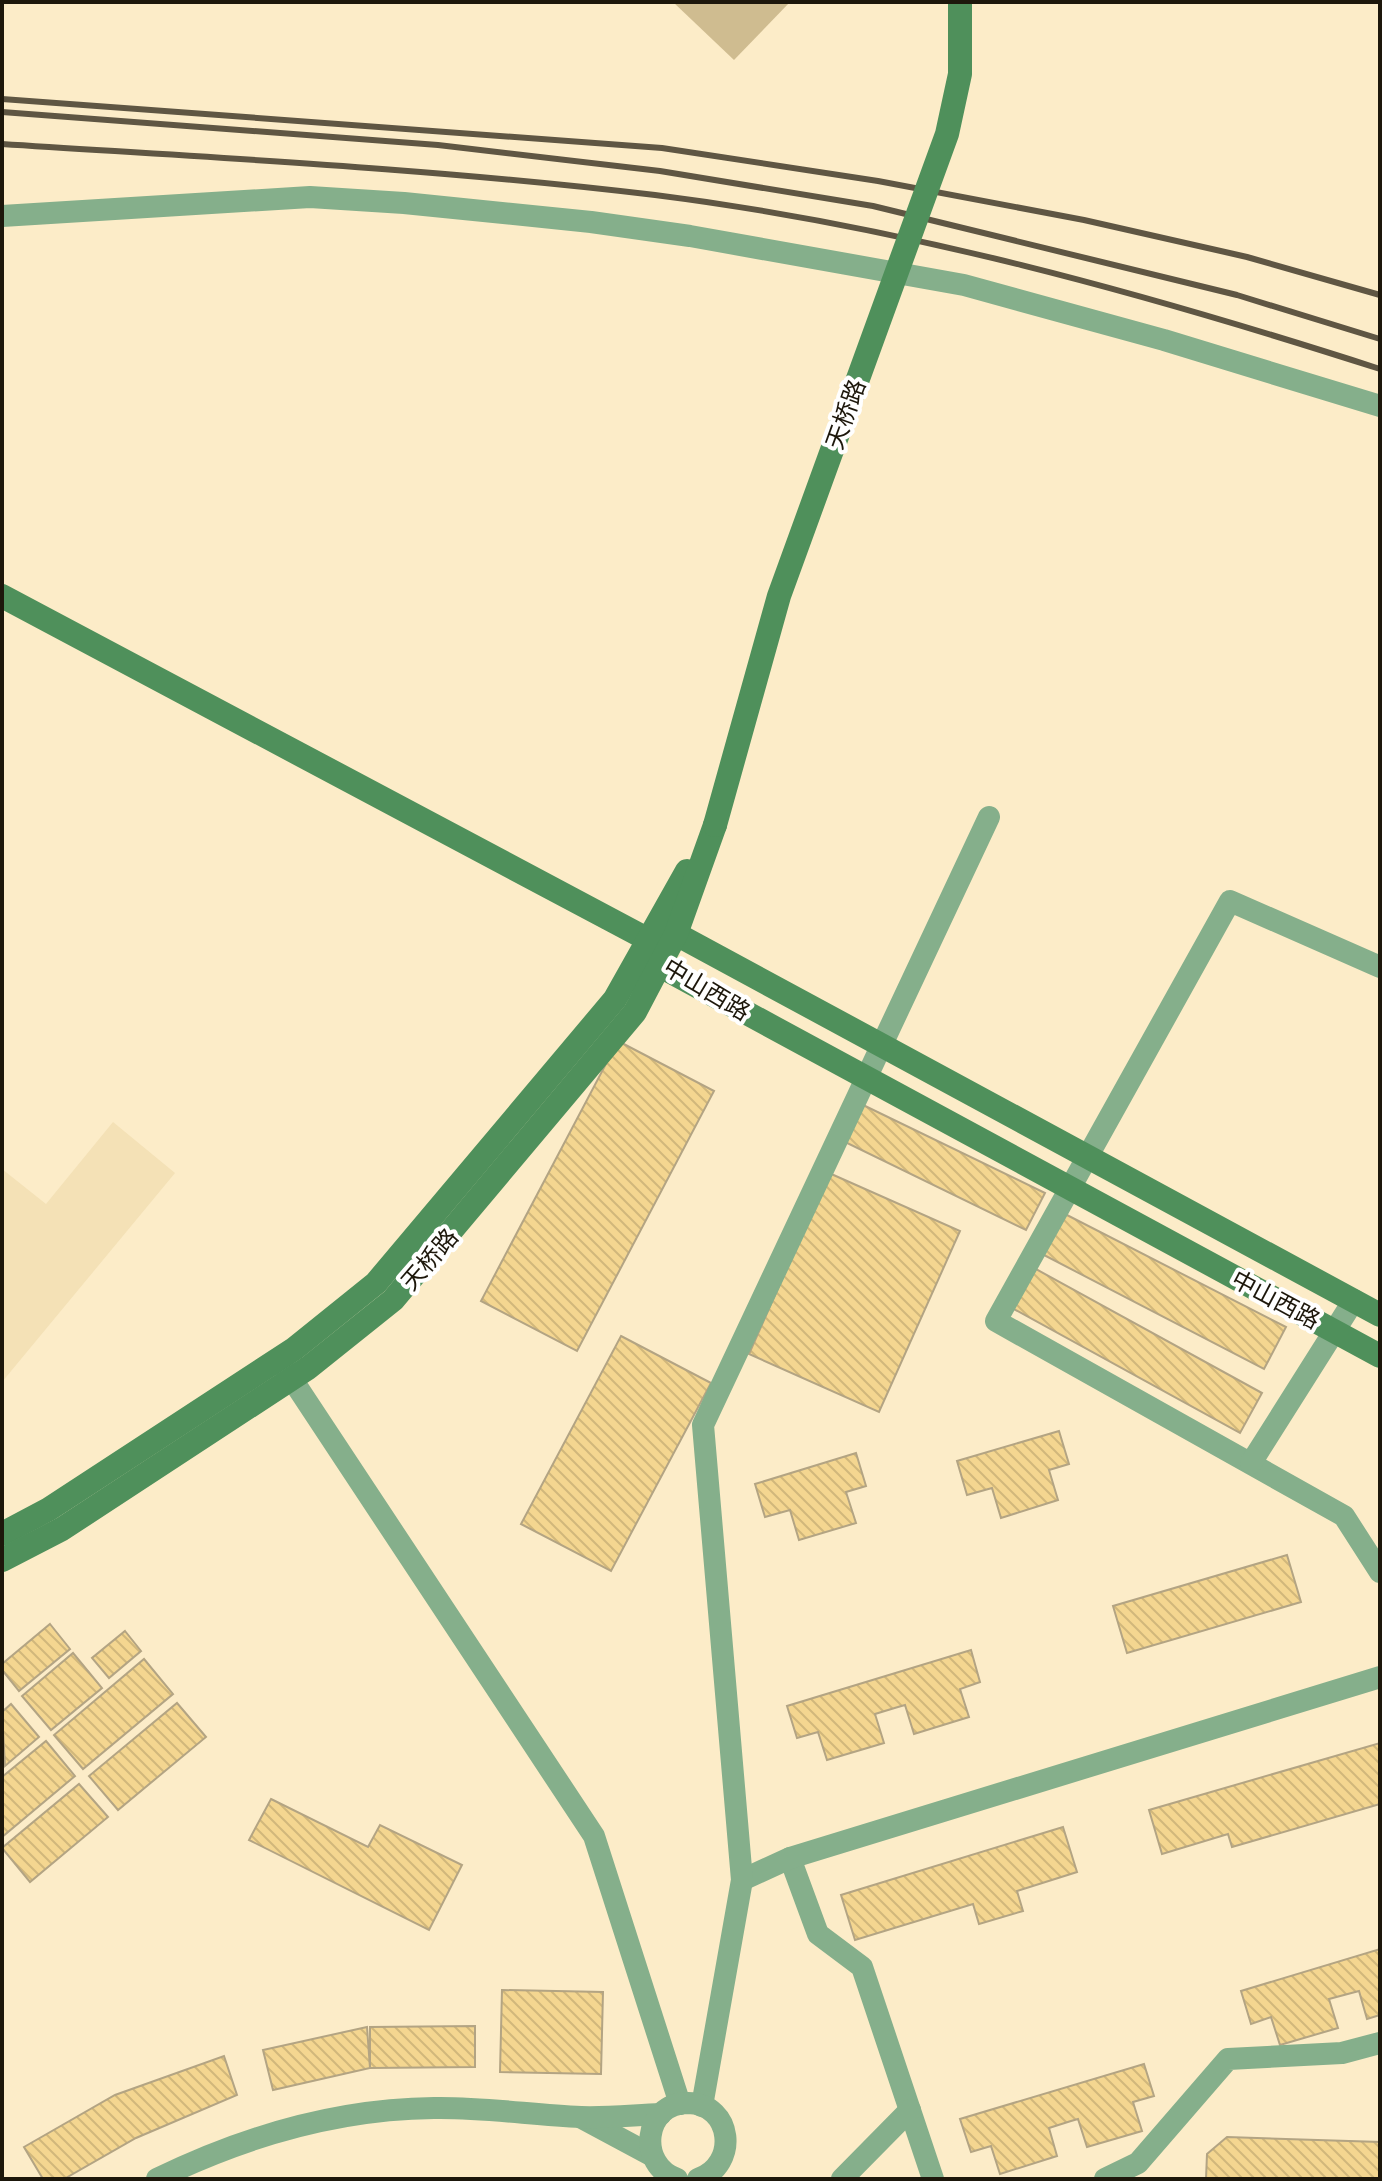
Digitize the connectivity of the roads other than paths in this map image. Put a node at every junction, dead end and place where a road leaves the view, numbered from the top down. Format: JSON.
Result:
{"nodes":[{"id":1,"x":960,"y":2,"type":"edge"},
{"id":2,"x":2,"y":216,"type":"edge"},
{"id":3,"x":1380,"y":406,"type":"edge"},
{"id":4,"x":2,"y":596,"type":"edge"},
{"id":5,"x":989,"y":817,"type":"dead end"},
{"id":6,"x":715,"y":825,"type":"junction"},
{"id":7,"x":676,"y":934,"type":"junction"},
{"id":8,"x":647,"y":939,"type":"junction"},
{"id":9,"x":660,"y":966,"type":"junction"},
{"id":10,"x":1380,"y":967,"type":"edge"},
{"id":11,"x":882,"y":1045,"type":"junction"},
{"id":12,"x":867,"y":1078,"type":"junction"},
{"id":13,"x":1088,"y":1157,"type":"junction"},
{"id":14,"x":1070,"y":1188,"type":"junction"},
{"id":15,"x":1354,"y":1300,"type":"junction"},
{"id":16,"x":1380,"y":1315,"type":"edge"},
{"id":17,"x":1335,"y":1330,"type":"junction"},
{"id":18,"x":1380,"y":1356,"type":"edge"},
{"id":19,"x":285,"y":1369,"type":"junction"},
{"id":20,"x":1251,"y":1463,"type":"junction"},
{"id":21,"x":2,"y":1534,"type":"edge"},
{"id":22,"x":2,"y":1560,"type":"edge"},
{"id":23,"x":1380,"y":1572,"type":"edge"},
{"id":24,"x":1380,"y":1677,"type":"edge"},
{"id":25,"x":790,"y":1858,"type":"junction"},
{"id":26,"x":742,"y":1880,"type":"junction"},
{"id":27,"x":1380,"y":2043,"type":"edge"},
{"id":28,"x":681,"y":2108,"type":"junction"},
{"id":29,"x":910,"y":2110,"type":"junction"},
{"id":30,"x":581,"y":2117,"type":"junction"},
{"id":31,"x":651,"y":2155,"type":"junction"},
{"id":32,"x":722,"y":2170,"type":"edge"},
{"id":33,"x":157,"y":2179,"type":"edge"},
{"id":34,"x":677,"y":2179,"type":"edge"},
{"id":35,"x":698,"y":2179,"type":"edge"},
{"id":36,"x":842,"y":2179,"type":"edge"},
{"id":37,"x":933,"y":2179,"type":"edge"},
{"id":38,"x":1105,"y":2179,"type":"edge"}],
"edges":[{"from":1,"to":6,"type":"main road","name":"天桥路","bridge":true},
{"from":2,"to":3,"type":"street"},
{"from":4,"to":8,"type":"main road"},
{"from":5,"to":11,"type":"street"},
{"from":6,"to":7,"type":"main road","name":"天桥路"},
{"from":6,"to":8,"type":"main road","name":"天桥路"},
{"from":7,"to":8,"type":"main road","name":"中山西路"},
{"from":7,"to":9,"type":"main road","name":"天桥路"},
{"from":7,"to":11,"type":"main road","name":"中山西路"},
{"from":8,"to":9,"type":"main road","name":"中山西路"},
{"from":8,"to":19,"type":"main road","name":"天桥路"},
{"from":9,"to":12,"type":"main road","name":"中山西路"},
{"from":9,"to":19,"type":"main road","name":"天桥路"},
{"from":10,"to":13,"type":"street"},
{"from":11,"to":12,"type":"street"},
{"from":11,"to":13,"type":"main road","name":"中山西路"},
{"from":12,"to":14,"type":"main road","name":"中山西路"},
{"from":12,"to":26,"type":"street"},
{"from":13,"to":14,"type":"street"},
{"from":13,"to":15,"type":"main road","name":"中山西路"},
{"from":14,"to":17,"type":"main road","name":"中山西路"},
{"from":14,"to":20,"type":"street"},
{"from":15,"to":16,"type":"main road","name":"中山西路"},
{"from":15,"to":17,"type":"street"},
{"from":17,"to":18,"type":"main road","name":"中山西路"},
{"from":17,"to":20,"type":"street"},
{"from":19,"to":21,"type":"main road","name":"天桥路"},
{"from":19,"to":22,"type":"main road","name":"天桥路"},
{"from":19,"to":28,"type":"street"},
{"from":20,"to":23,"type":"street"},
{"from":24,"to":25,"type":"street"},
{"from":25,"to":26,"type":"street"},
{"from":25,"to":29,"type":"street"},
{"from":26,"to":28,"type":"street"},
{"from":27,"to":38,"type":"street"},
{"from":28,"to":30,"type":"street"},
{"from":28,"to":31,"type":"street"},
{"from":28,"to":32,"type":"street"},
{"from":29,"to":36,"type":"street"},
{"from":29,"to":37,"type":"street"},
{"from":30,"to":31,"type":"street"},
{"from":30,"to":33,"type":"street"},
{"from":31,"to":34,"type":"street"},
{"from":32,"to":35,"type":"street"}]}
